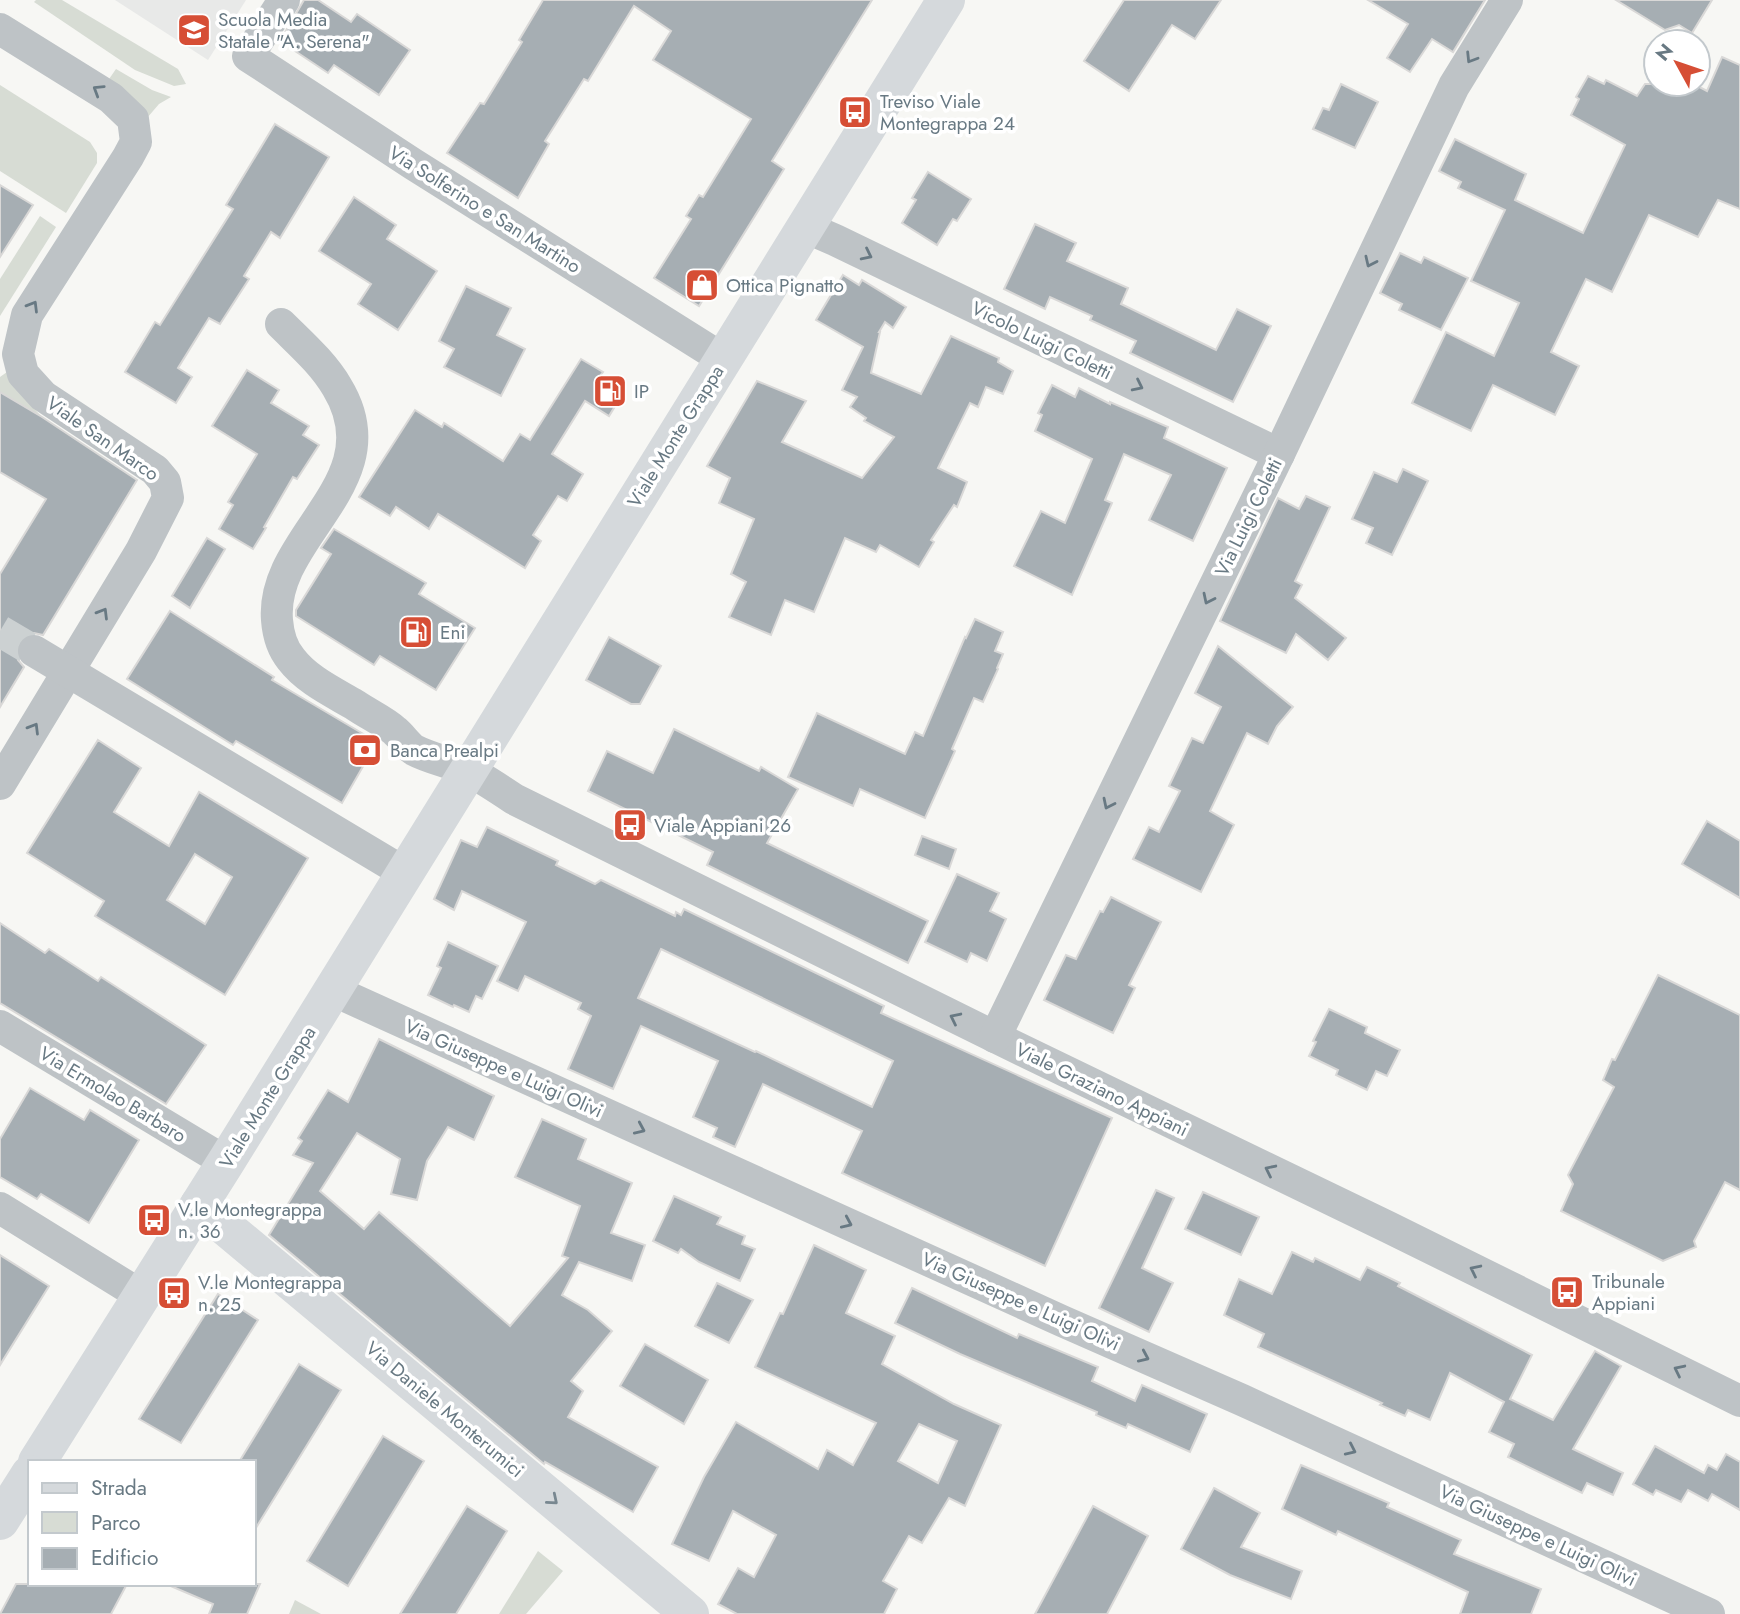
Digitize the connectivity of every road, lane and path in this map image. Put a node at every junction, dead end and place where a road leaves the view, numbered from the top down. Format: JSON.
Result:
{"nodes":[{"id":1,"x":284,"y":0,"type":"edge"},
{"id":2,"x":946,"y":0,"type":"edge"},
{"id":3,"x":1507,"y":0,"type":"edge"},
{"id":4,"x":0,"y":29,"type":"edge"},
{"id":5,"x":805,"y":227,"type":"junction"},
{"id":6,"x":281,"y":324,"type":"dead end"},
{"id":7,"x":9,"y":357,"type":"edge"},
{"id":8,"x":723,"y":359,"type":"junction"},
{"id":9,"x":1279,"y":454,"type":"junction"},
{"id":10,"x":34,"y":651,"type":"tunnel mouth"},
{"id":11,"x":68,"y":671,"type":"junction"},
{"id":12,"x":468,"y":771,"type":"junction"},
{"id":13,"x":0,"y":784,"type":"edge"},
{"id":14,"x":405,"y":873,"type":"junction"},
{"id":15,"x":332,"y":990,"type":"junction"},
{"id":16,"x":0,"y":1026,"type":"edge"},
{"id":17,"x":995,"y":1037,"type":"junction"},
{"id":18,"x":226,"y":1163,"type":"junction"},
{"id":19,"x":199,"y":1205,"type":"junction"},
{"id":20,"x":0,"y":1208,"type":"edge"},
{"id":21,"x":142,"y":1296,"type":"junction"},
{"id":22,"x":1740,"y":1401,"type":"edge"},
{"id":23,"x":38,"y":1460,"type":"edge"},
{"id":24,"x":28,"y":1477,"type":"edge"},
{"id":25,"x":0,"y":1521,"type":"edge"},
{"id":26,"x":690,"y":1614,"type":"edge"},
{"id":27,"x":1709,"y":1614,"type":"edge"}],
"edges":[{"from":1,"to":8,"type":"street","name":"Via Solferino e San Martino"},
{"from":2,"to":5,"type":"main road","name":"Viale Monte Grappa"},
{"from":3,"to":9,"type":"street","name":"Via Luigi Coletti","one_way":true},
{"from":7,"to":4,"type":"street","name":"Viale San Marco","one_way":true},
{"from":5,"to":8,"type":"main road","name":"Viale Monte Grappa"},
{"from":5,"to":9,"type":"street","name":"Vicolo Luigi Coletti","one_way":true},
{"from":6,"to":12,"type":"street","name":"Viale Graziano Appiani"},
{"from":11,"to":7,"type":"street","name":"Viale San Marco","one_way":true},
{"from":8,"to":12,"type":"main road","name":"Viale Monte Grappa"},
{"from":9,"to":17,"type":"street","name":"Via Luigi Coletti","one_way":true},
{"from":10,"to":11,"type":"street"},
{"from":13,"to":11,"type":"street","name":"Viale San Marco","one_way":true},
{"from":11,"to":14,"type":"street"},
{"from":12,"to":14,"type":"main road","name":"Viale Monte Grappa"},
{"from":17,"to":12,"type":"street","name":"Viale Graziano Appiani","one_way":true},
{"from":14,"to":15,"type":"main road","name":"Viale Monte Grappa"},
{"from":15,"to":18,"type":"main road","name":"Viale Monte Grappa"},
{"from":15,"to":27,"type":"street","name":"Via Giuseppe e Luigi Olivi","one_way":true},
{"from":16,"to":18,"type":"street","name":"Via Ermolao Barbaro"},
{"from":22,"to":17,"type":"street","name":"Viale Graziano Appiani","one_way":true},
{"from":18,"to":19,"type":"main road","name":"Viale Monte Grappa"},
{"from":19,"to":21,"type":"main road","name":"Viale Monte Grappa"},
{"from":19,"to":26,"type":"main road","name":"Via Daniele Monterumici","one_way":true},
{"from":20,"to":21,"type":"street"},
{"from":21,"to":23,"type":"main road","name":"Viale Monte Grappa"},
{"from":24,"to":25,"type":"main road"}]}
